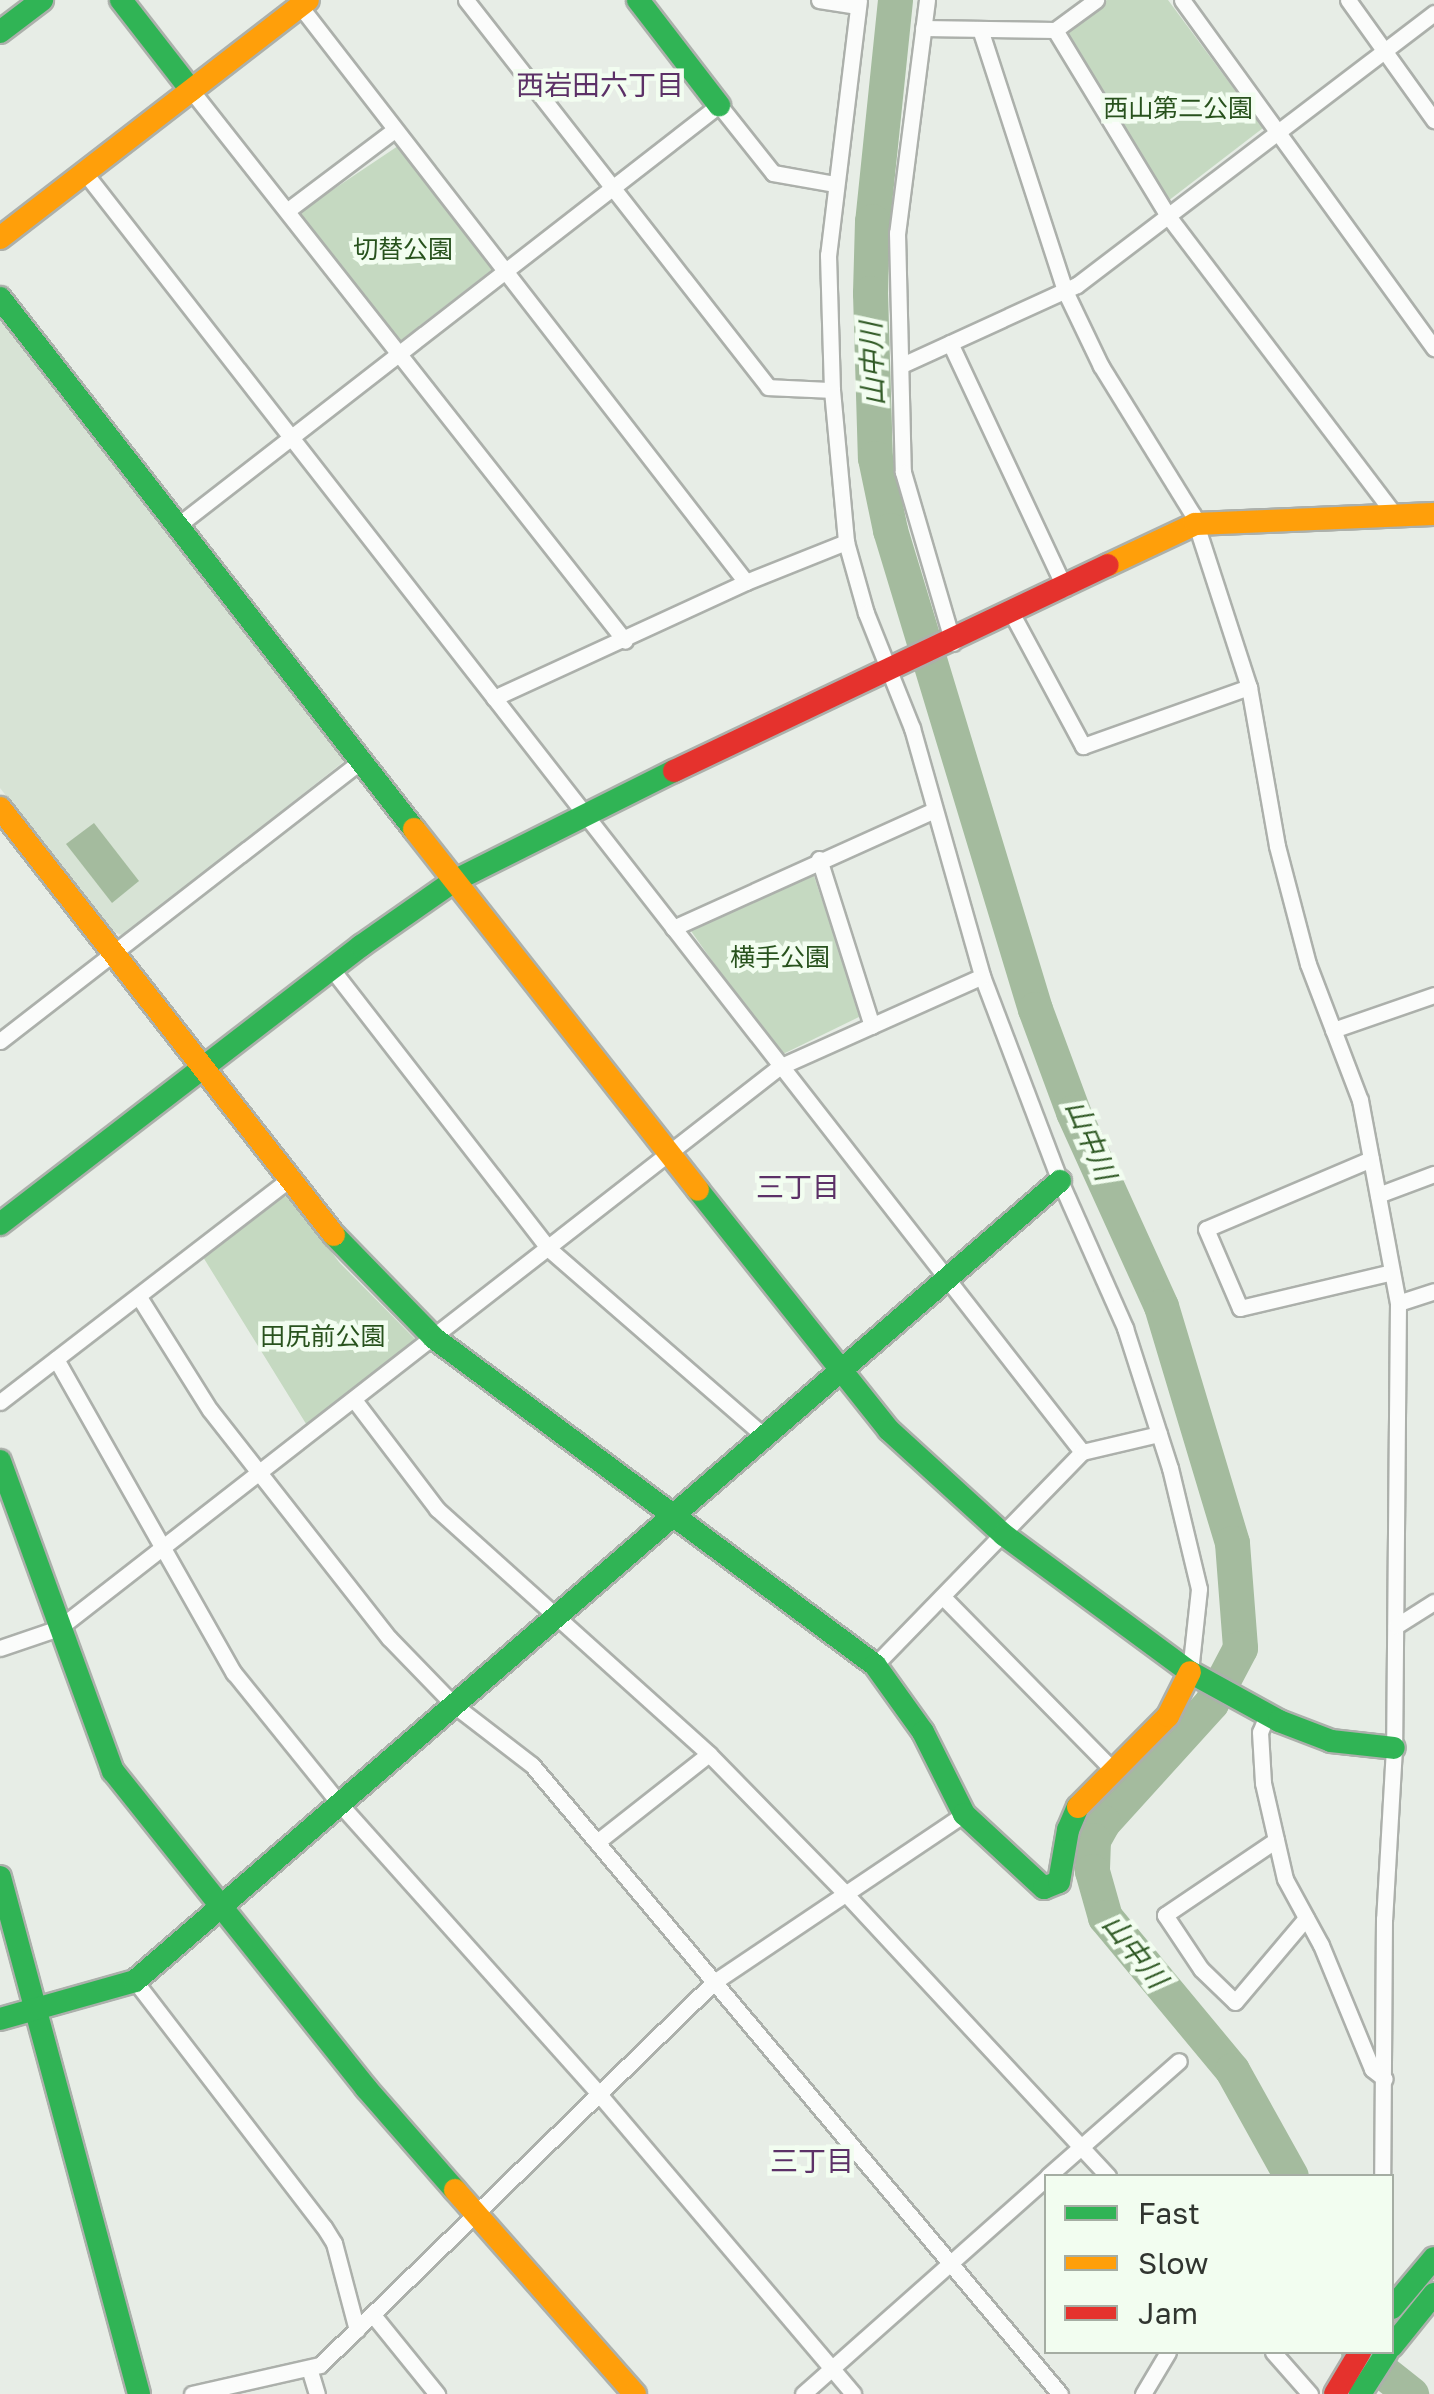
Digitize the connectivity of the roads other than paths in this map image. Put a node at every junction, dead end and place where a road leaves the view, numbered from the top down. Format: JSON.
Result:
{"nodes":[{"id":1,"x":42,"y":0,"type":"edge"},
{"id":2,"x":120,"y":0,"type":"edge"},
{"id":3,"x":466,"y":0,"type":"edge"},
{"id":4,"x":638,"y":0,"type":"edge"},
{"id":5,"x":819,"y":0,"type":"edge"},
{"id":6,"x":927,"y":0,"type":"edge"},
{"id":7,"x":1096,"y":0,"type":"edge"},
{"id":8,"x":1182,"y":0,"type":"edge"},
{"id":9,"x":1348,"y":0,"type":"edge"},
{"id":10,"x":304,"y":3,"type":"edge"},
{"id":11,"x":859,"y":3,"type":"edge"},
{"id":12,"x":1434,"y":14,"type":"edge"},
{"id":13,"x":922,"y":28,"type":"junction"},
{"id":14,"x":980,"y":29,"type":"junction"},
{"id":15,"x":1054,"y":30,"type":"junction"},
{"id":16,"x":0,"y":32,"type":"edge"},
{"id":17,"x":1385,"y":51,"type":"junction"},
{"id":18,"x":191,"y":90,"type":"junction"},
{"id":19,"x":719,"y":104,"type":"junction"},
{"id":20,"x":1434,"y":120,"type":"edge"},
{"id":21,"x":393,"y":130,"type":"junction"},
{"id":22,"x":1279,"y":131,"type":"junction"},
{"id":23,"x":85,"y":174,"type":"junction"},
{"id":24,"x":834,"y":184,"type":"junction"},
{"id":25,"x":611,"y":187,"type":"junction"},
{"id":26,"x":288,"y":210,"type":"junction"},
{"id":27,"x":1168,"y":216,"type":"junction"},
{"id":28,"x":0,"y":238,"type":"edge"},
{"id":29,"x":503,"y":270,"type":"junction"},
{"id":30,"x":1064,"y":290,"type":"junction"},
{"id":31,"x":0,"y":298,"type":"edge"},
{"id":32,"x":950,"y":343,"type":"junction"},
{"id":33,"x":1434,"y":348,"type":"edge"},
{"id":34,"x":400,"y":353,"type":"junction"},
{"id":35,"x":902,"y":365,"type":"junction"},
{"id":36,"x":832,"y":390,"type":"junction"},
{"id":37,"x":292,"y":436,"type":"junction"},
{"id":38,"x":1434,"y":514,"type":"edge"},
{"id":39,"x":1395,"y":516,"type":"junction"},
{"id":40,"x":1195,"y":524,"type":"junction"},
{"id":41,"x":177,"y":526,"type":"junction"},
{"id":42,"x":846,"y":542,"type":"junction"},
{"id":43,"x":746,"y":582,"type":"junction"},
{"id":44,"x":1066,"y":588,"type":"junction"},
{"id":45,"x":1012,"y":614,"type":"junction"},
{"id":46,"x":625,"y":641,"type":"junction"},
{"id":47,"x":949,"y":644,"type":"junction"},
{"id":48,"x":894,"y":669,"type":"junction"},
{"id":49,"x":1249,"y":687,"type":"junction"},
{"id":50,"x":494,"y":698,"type":"junction"},
{"id":51,"x":361,"y":761,"type":"junction"},
{"id":52,"x":0,"y":808,"type":"edge"},
{"id":53,"x":934,"y":810,"type":"junction"},
{"id":54,"x":585,"y":814,"type":"junction"},
{"id":55,"x":819,"y":859,"type":"junction"},
{"id":56,"x":454,"y":881,"type":"junction"},
{"id":57,"x":673,"y":928,"type":"junction"},
{"id":58,"x":114,"y":954,"type":"junction"},
{"id":59,"x":331,"y":968,"type":"junction"},
{"id":60,"x":982,"y":976,"type":"junction"},
{"id":61,"x":1434,"y":995,"type":"edge"},
{"id":62,"x":872,"y":1026,"type":"junction"},
{"id":63,"x":1334,"y":1030,"type":"junction"},
{"id":64,"x":0,"y":1042,"type":"edge"},
{"id":65,"x":204,"y":1064,"type":"junction"},
{"id":66,"x":779,"y":1067,"type":"junction"},
{"id":67,"x":670,"y":1154,"type":"junction"},
{"id":68,"x":1371,"y":1159,"type":"junction"},
{"id":69,"x":1434,"y":1174,"type":"edge"},
{"id":70,"x":292,"y":1177,"type":"junction"},
{"id":71,"x":1060,"y":1181,"type":"junction"},
{"id":72,"x":1378,"y":1195,"type":"junction"},
{"id":73,"x":0,"y":1224,"type":"edge"},
{"id":74,"x":549,"y":1249,"type":"junction"},
{"id":75,"x":1392,"y":1272,"type":"junction"},
{"id":76,"x":946,"y":1276,"type":"junction"},
{"id":77,"x":1434,"y":1291,"type":"edge"},
{"id":78,"x":138,"y":1297,"type":"junction"},
{"id":79,"x":1398,"y":1303,"type":"junction"},
{"id":80,"x":434,"y":1338,"type":"junction"},
{"id":81,"x":56,"y":1359,"type":"junction"},
{"id":82,"x":838,"y":1371,"type":"junction"},
{"id":83,"x":355,"y":1401,"type":"junction"},
{"id":84,"x":0,"y":1402,"type":"edge"},
{"id":85,"x":1159,"y":1434,"type":"junction"},
{"id":86,"x":764,"y":1435,"type":"junction"},
{"id":87,"x":1082,"y":1452,"type":"junction"},
{"id":88,"x":0,"y":1460,"type":"edge"},
{"id":89,"x":258,"y":1474,"type":"junction"},
{"id":90,"x":672,"y":1514,"type":"junction"},
{"id":91,"x":1004,"y":1535,"type":"junction"},
{"id":92,"x":162,"y":1550,"type":"junction"},
{"id":93,"x":942,"y":1597,"type":"junction"},
{"id":94,"x":1434,"y":1602,"type":"edge"},
{"id":95,"x":558,"y":1616,"type":"junction"},
{"id":96,"x":1396,"y":1626,"type":"junction"},
{"id":97,"x":59,"y":1628,"type":"junction"},
{"id":98,"x":0,"y":1648,"type":"edge"},
{"id":99,"x":876,"y":1665,"type":"junction"},
{"id":100,"x":1190,"y":1672,"type":"junction"},
{"id":101,"x":454,"y":1705,"type":"junction"},
{"id":102,"x":1267,"y":1715,"type":"junction"},
{"id":103,"x":1394,"y":1748,"type":"junction"},
{"id":104,"x":709,"y":1754,"type":"junction"},
{"id":105,"x":1112,"y":1769,"type":"junction"},
{"id":106,"x":339,"y":1803,"type":"junction"},
{"id":107,"x":964,"y":1814,"type":"junction"},
{"id":108,"x":1276,"y":1840,"type":"junction"},
{"id":109,"x":597,"y":1842,"type":"junction"},
{"id":110,"x":0,"y":1877,"type":"edge"},
{"id":111,"x":844,"y":1892,"type":"junction"},
{"id":112,"x":221,"y":1907,"type":"junction"},
{"id":113,"x":1306,"y":1918,"type":"junction"},
{"id":114,"x":135,"y":1981,"type":"junction"},
{"id":115,"x":714,"y":1982,"type":"junction"},
{"id":116,"x":35,"y":2009,"type":"junction"},
{"id":117,"x":0,"y":2020,"type":"edge"},
{"id":118,"x":1179,"y":2061,"type":"dead end"},
{"id":119,"x":1385,"y":2078,"type":"junction"},
{"id":120,"x":599,"y":2094,"type":"junction"},
{"id":121,"x":1080,"y":2148,"type":"junction"},
{"id":122,"x":1050,"y":2174,"type":"edge"},
{"id":123,"x":1106,"y":2174,"type":"edge"},
{"id":124,"x":1382,"y":2174,"type":"edge"},
{"id":125,"x":1044,"y":2180,"type":"edge"},
{"id":126,"x":478,"y":2213,"type":"junction"},
{"id":127,"x":1434,"y":2258,"type":"edge"},
{"id":128,"x":950,"y":2263,"type":"junction"},
{"id":129,"x":1434,"y":2294,"type":"edge"},
{"id":130,"x":1398,"y":2314,"type":"edge"},
{"id":131,"x":374,"y":2315,"type":"junction"},
{"id":132,"x":357,"y":2330,"type":"junction"},
{"id":133,"x":1167,"y":2354,"type":"edge"},
{"id":134,"x":1275,"y":2354,"type":"edge"},
{"id":135,"x":1359,"y":2354,"type":"edge"},
{"id":136,"x":1385,"y":2354,"type":"edge"},
{"id":137,"x":310,"y":2368,"type":"junction"},
{"id":138,"x":831,"y":2369,"type":"junction"},
{"id":139,"x":1346,"y":2389,"type":"edge"},
{"id":140,"x":139,"y":2394,"type":"edge"},
{"id":141,"x":192,"y":2394,"type":"edge"},
{"id":142,"x":317,"y":2394,"type":"edge"},
{"id":143,"x":437,"y":2394,"type":"edge"},
{"id":144,"x":635,"y":2394,"type":"edge"},
{"id":145,"x":803,"y":2394,"type":"edge"},
{"id":146,"x":853,"y":2394,"type":"edge"},
{"id":147,"x":1060,"y":2394,"type":"edge"},
{"id":148,"x":1143,"y":2394,"type":"edge"},
{"id":149,"x":1310,"y":2394,"type":"edge"}],
"edges":[{"from":1,"to":16,"type":"main road"},
{"from":2,"to":18,"type":"main road"},
{"from":3,"to":25,"type":"street"},
{"from":4,"to":19,"type":"main road"},
{"from":5,"to":11,"type":"street"},
{"from":6,"to":13,"type":"street"},
{"from":7,"to":15,"type":"street"},
{"from":8,"to":22,"type":"street"},
{"from":9,"to":17,"type":"street"},
{"from":10,"to":18,"type":"main road"},
{"from":10,"to":21,"type":"street"},
{"from":11,"to":24,"type":"street"},
{"from":12,"to":17,"type":"street"},
{"from":13,"to":14,"type":"street"},
{"from":13,"to":35,"type":"street"},
{"from":14,"to":15,"type":"street"},
{"from":14,"to":30,"type":"street"},
{"from":15,"to":27,"type":"street"},
{"from":17,"to":20,"type":"street"},
{"from":17,"to":22,"type":"street"},
{"from":18,"to":23,"type":"main road"},
{"from":18,"to":26,"type":"street"},
{"from":19,"to":24,"type":"street"},
{"from":19,"to":25,"type":"street"},
{"from":21,"to":26,"type":"street"},
{"from":21,"to":29,"type":"street"},
{"from":22,"to":27,"type":"street"},
{"from":22,"to":33,"type":"street"},
{"from":23,"to":28,"type":"main road"},
{"from":23,"to":37,"type":"street"},
{"from":24,"to":36,"type":"street"},
{"from":25,"to":29,"type":"street"},
{"from":25,"to":36,"type":"street"},
{"from":26,"to":34,"type":"street"},
{"from":27,"to":30,"type":"street"},
{"from":27,"to":39,"type":"street"},
{"from":29,"to":34,"type":"street"},
{"from":29,"to":43,"type":"street"},
{"from":30,"to":32,"type":"street"},
{"from":30,"to":40,"type":"street"},
{"from":31,"to":41,"type":"main road"},
{"from":32,"to":35,"type":"street"},
{"from":32,"to":44,"type":"street"},
{"from":34,"to":37,"type":"street"},
{"from":34,"to":46,"type":"street"},
{"from":35,"to":47,"type":"street"},
{"from":36,"to":42,"type":"street"},
{"from":37,"to":41,"type":"street"},
{"from":37,"to":50,"type":"street"},
{"from":38,"to":39,"type":"main road"},
{"from":39,"to":40,"type":"main road"},
{"from":40,"to":44,"type":"main road"},
{"from":40,"to":49,"type":"street"},
{"from":41,"to":51,"type":"main road"},
{"from":42,"to":43,"type":"street"},
{"from":42,"to":48,"type":"street"},
{"from":43,"to":46,"type":"street"},
{"from":44,"to":45,"type":"main road"},
{"from":45,"to":47,"type":"main road"},
{"from":45,"to":49,"type":"street"},
{"from":46,"to":50,"type":"street"},
{"from":47,"to":48,"type":"main road"},
{"from":48,"to":53,"type":"street"},
{"from":48,"to":54,"type":"main road"},
{"from":49,"to":63,"type":"street"},
{"from":50,"to":54,"type":"street"},
{"from":51,"to":56,"type":"main road"},
{"from":51,"to":58,"type":"street"},
{"from":52,"to":58,"type":"main road"},
{"from":53,"to":55,"type":"street"},
{"from":53,"to":60,"type":"street"},
{"from":54,"to":56,"type":"main road"},
{"from":54,"to":57,"type":"street"},
{"from":55,"to":57,"type":"street"},
{"from":55,"to":62,"type":"street"},
{"from":56,"to":59,"type":"main road"},
{"from":56,"to":67,"type":"main road"},
{"from":57,"to":66,"type":"street"},
{"from":58,"to":64,"type":"street"},
{"from":58,"to":65,"type":"main road"},
{"from":59,"to":65,"type":"main road"},
{"from":59,"to":74,"type":"street"},
{"from":60,"to":62,"type":"street"},
{"from":60,"to":71,"type":"street"},
{"from":61,"to":63,"type":"street"},
{"from":62,"to":66,"type":"street"},
{"from":63,"to":68,"type":"street"},
{"from":65,"to":70,"type":"main road"},
{"from":65,"to":73,"type":"main road"},
{"from":66,"to":67,"type":"street"},
{"from":66,"to":76,"type":"street"},
{"from":67,"to":74,"type":"street"},
{"from":67,"to":82,"type":"main road"},
{"from":68,"to":72,"type":"street"},
{"from":68,"to":75,"type":"street"},
{"from":69,"to":72,"type":"street"},
{"from":70,"to":78,"type":"street"},
{"from":70,"to":80,"type":"main road"},
{"from":71,"to":76,"type":"main road"},
{"from":71,"to":85,"type":"street"},
{"from":72,"to":75,"type":"street"},
{"from":74,"to":80,"type":"street"},
{"from":74,"to":86,"type":"street"},
{"from":75,"to":79,"type":"street"},
{"from":76,"to":82,"type":"main road"},
{"from":76,"to":87,"type":"street"},
{"from":77,"to":79,"type":"street"},
{"from":78,"to":81,"type":"street"},
{"from":78,"to":89,"type":"street"},
{"from":79,"to":96,"type":"street"},
{"from":80,"to":83,"type":"street"},
{"from":80,"to":90,"type":"main road"},
{"from":81,"to":84,"type":"street"},
{"from":81,"to":92,"type":"street"},
{"from":82,"to":86,"type":"main road"},
{"from":82,"to":91,"type":"main road"},
{"from":83,"to":89,"type":"street"},
{"from":83,"to":95,"type":"street"},
{"from":85,"to":87,"type":"street"},
{"from":85,"to":100,"type":"street"},
{"from":86,"to":90,"type":"main road"},
{"from":87,"to":91,"type":"street"},
{"from":88,"to":97,"type":"main road"},
{"from":89,"to":92,"type":"street"},
{"from":89,"to":101,"type":"street"},
{"from":90,"to":95,"type":"main road"},
{"from":90,"to":99,"type":"main road"},
{"from":91,"to":93,"type":"street"},
{"from":91,"to":100,"type":"main road"},
{"from":92,"to":97,"type":"street"},
{"from":92,"to":106,"type":"street"},
{"from":93,"to":99,"type":"street"},
{"from":93,"to":105,"type":"street"},
{"from":94,"to":96,"type":"street"},
{"from":95,"to":101,"type":"main road"},
{"from":95,"to":104,"type":"street"},
{"from":96,"to":103,"type":"street"},
{"from":97,"to":98,"type":"street"},
{"from":97,"to":112,"type":"main road"},
{"from":99,"to":107,"type":"main road"},
{"from":100,"to":102,"type":"main road"},
{"from":100,"to":105,"type":"main road"},
{"from":101,"to":106,"type":"main road"},
{"from":101,"to":109,"type":"street"},
{"from":102,"to":103,"type":"main road"},
{"from":102,"to":108,"type":"street"},
{"from":103,"to":119,"type":"street"},
{"from":104,"to":109,"type":"street"},
{"from":104,"to":111,"type":"street"},
{"from":105,"to":107,"type":"main road"},
{"from":106,"to":112,"type":"main road"},
{"from":106,"to":120,"type":"street"},
{"from":107,"to":111,"type":"street"},
{"from":108,"to":113,"type":"street"},
{"from":108,"to":113,"type":"street"},
{"from":109,"to":115,"type":"street"},
{"from":110,"to":116,"type":"main road"},
{"from":111,"to":115,"type":"street"},
{"from":111,"to":121,"type":"street"},
{"from":112,"to":114,"type":"main road"},
{"from":112,"to":126,"type":"main road"},
{"from":113,"to":119,"type":"street"},
{"from":114,"to":116,"type":"main road"},
{"from":114,"to":132,"type":"street"},
{"from":115,"to":120,"type":"street"},
{"from":115,"to":128,"type":"street"},
{"from":116,"to":117,"type":"main road"},
{"from":116,"to":140,"type":"main road"},
{"from":118,"to":121,"type":"street"},
{"from":119,"to":124,"type":"street"},
{"from":120,"to":126,"type":"street"},
{"from":120,"to":138,"type":"street"},
{"from":121,"to":122,"type":"street"},
{"from":121,"to":123,"type":"street"},
{"from":125,"to":128,"type":"street"},
{"from":126,"to":131,"type":"street"},
{"from":126,"to":144,"type":"main road"},
{"from":127,"to":130,"type":"main road"},
{"from":128,"to":138,"type":"street"},
{"from":128,"to":147,"type":"street"},
{"from":129,"to":130,"type":"main road"},
{"from":131,"to":132,"type":"street"},
{"from":131,"to":143,"type":"street"},
{"from":132,"to":137,"type":"street"},
{"from":133,"to":148,"type":"street"},
{"from":134,"to":149,"type":"street"},
{"from":135,"to":139,"type":"main road"},
{"from":136,"to":139,"type":"main road"},
{"from":137,"to":141,"type":"street"},
{"from":137,"to":142,"type":"street"},
{"from":138,"to":145,"type":"street"},
{"from":138,"to":146,"type":"street"}]}
